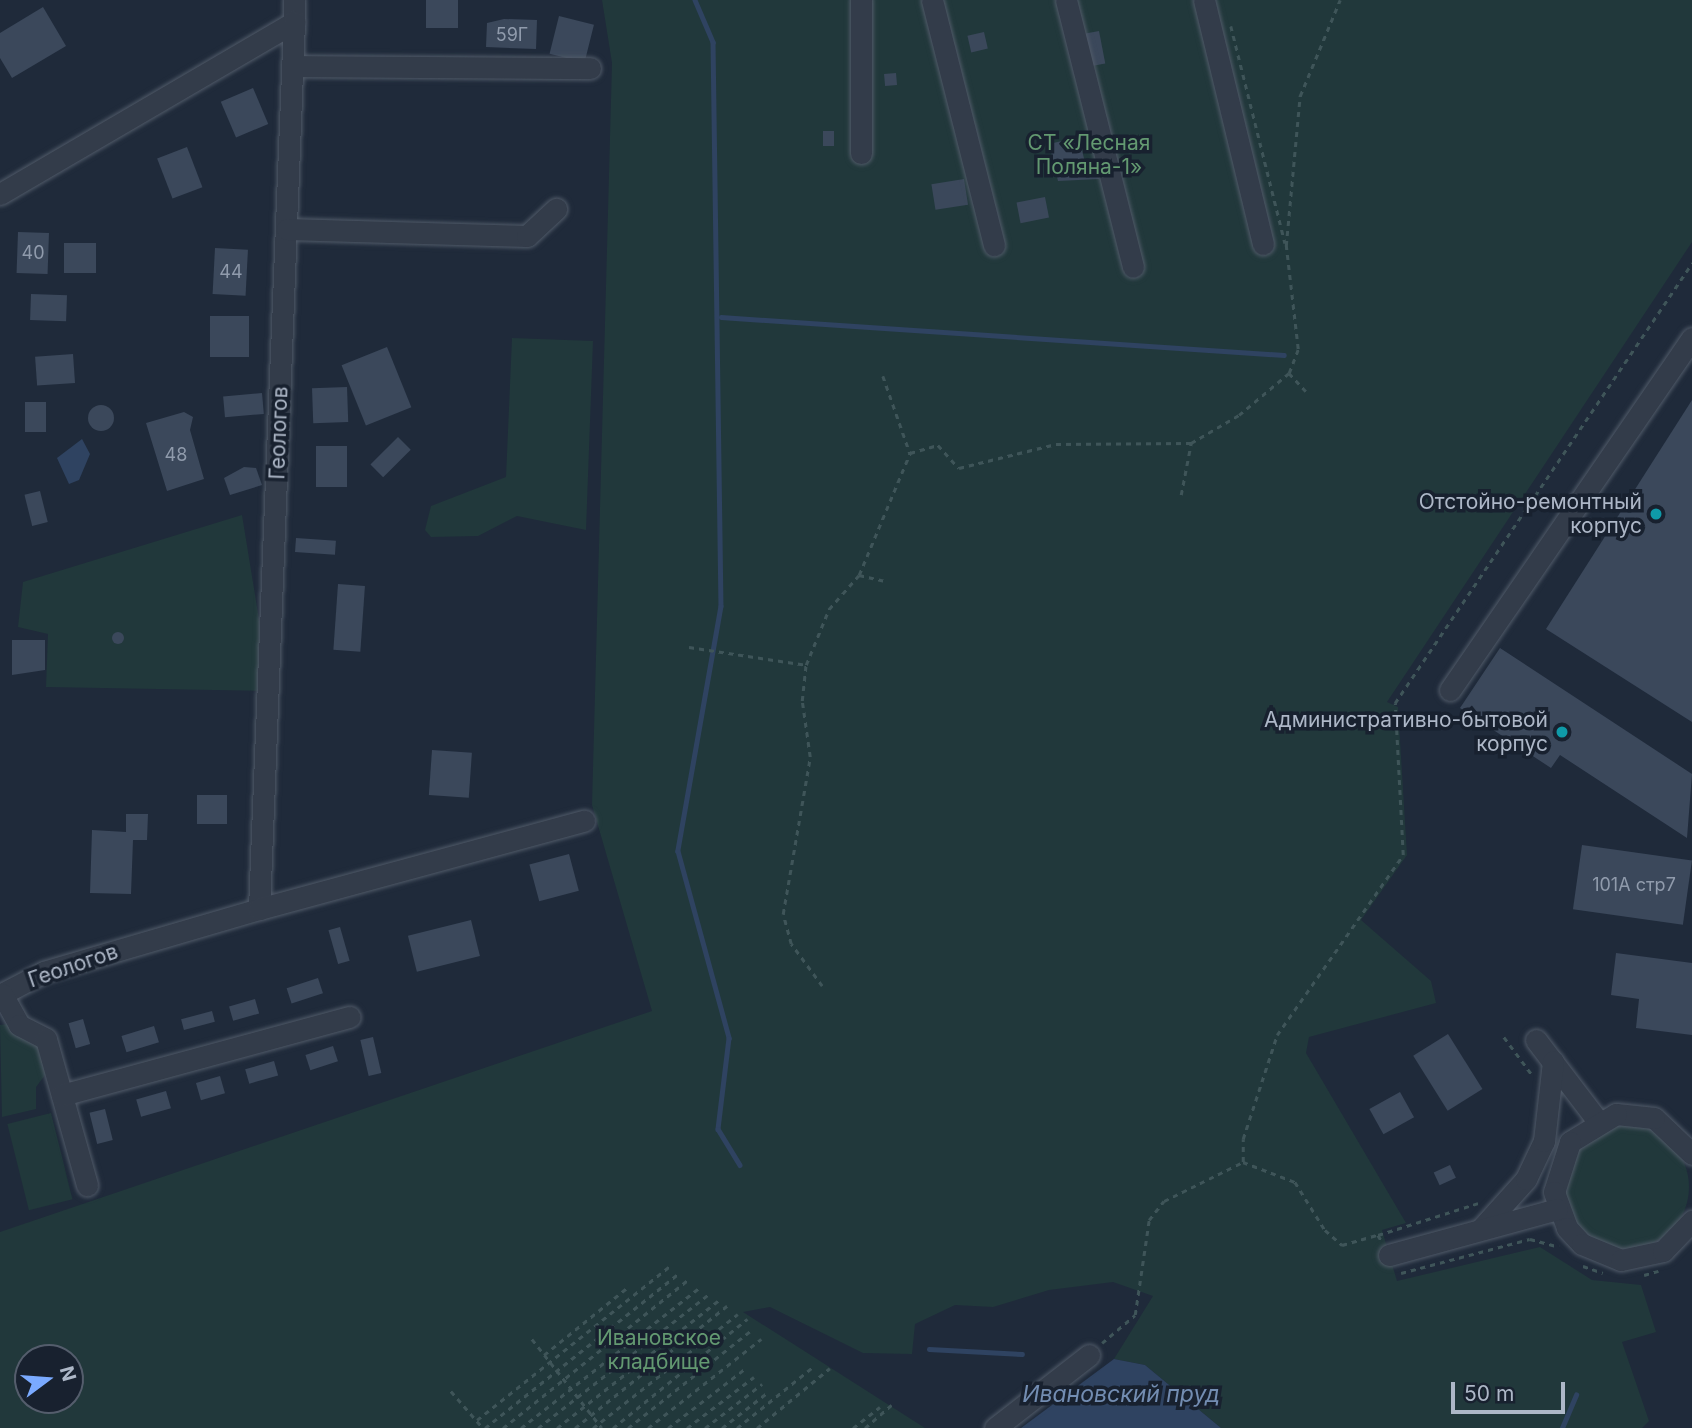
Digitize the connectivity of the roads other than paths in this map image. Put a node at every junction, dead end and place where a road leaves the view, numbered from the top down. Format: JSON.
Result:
{"nodes":[{"id":1,"x":294,"y":0,"type":"edge"},
{"id":2,"x":861,"y":0,"type":"edge"},
{"id":3,"x":932,"y":0,"type":"edge"},
{"id":4,"x":1066,"y":0,"type":"edge"},
{"id":5,"x":1204,"y":0,"type":"edge"},
{"id":6,"x":293,"y":22,"type":"junction"},
{"id":7,"x":293,"y":66,"type":"junction"},
{"id":8,"x":590,"y":68,"type":"dead end"},
{"id":9,"x":861,"y":153,"type":"dead end"},
{"id":10,"x":0,"y":194,"type":"edge"},
{"id":11,"x":556,"y":209,"type":"dead end"},
{"id":12,"x":287,"y":229,"type":"junction"},
{"id":13,"x":1263,"y":244,"type":"dead end"},
{"id":14,"x":994,"y":245,"type":"dead end"},
{"id":15,"x":1133,"y":267,"type":"dead end"},
{"id":16,"x":1692,"y":338,"type":"edge"},
{"id":17,"x":1450,"y":690,"type":"dead end"},
{"id":18,"x":584,"y":821,"type":"dead end"},
{"id":19,"x":259,"y":909,"type":"junction"},
{"id":20,"x":1,"y":995,"type":"edge"},
{"id":21,"x":350,"y":1017,"type":"dead end"},
{"id":22,"x":1536,"y":1040,"type":"dead end"},
{"id":23,"x":1553,"y":1062,"type":"junction"},
{"id":24,"x":62,"y":1095,"type":"junction"},
{"id":25,"x":1597,"y":1120,"type":"junction"},
{"id":26,"x":1692,"y":1154,"type":"edge"},
{"id":27,"x":87,"y":1185,"type":"dead end"},
{"id":28,"x":1558,"y":1209,"type":"junction"},
{"id":29,"x":1692,"y":1221,"type":"edge"},
{"id":30,"x":1481,"y":1229,"type":"junction"},
{"id":31,"x":1395,"y":1264,"type":"road end"},
{"id":32,"x":1089,"y":1355,"type":"road end"},
{"id":33,"x":995,"y":1428,"type":"edge"}],
"edges":[{"from":1,"to":6,"type":"street","name":"Геологов"},
{"from":2,"to":9,"type":"street"},
{"from":3,"to":14,"type":"street"},
{"from":4,"to":15,"type":"street"},
{"from":5,"to":13,"type":"street"},
{"from":6,"to":7,"type":"street","name":"Геологов"},
{"from":6,"to":10,"type":"street"},
{"from":7,"to":8,"type":"street"},
{"from":7,"to":12,"type":"street","name":"Геологов"},
{"from":11,"to":12,"type":"street"},
{"from":12,"to":19,"type":"street","name":"Геологов"},
{"from":16,"to":17,"type":"street"},
{"from":18,"to":19,"type":"street"},
{"from":19,"to":20,"type":"street","name":"Геологов"},
{"from":20,"to":24,"type":"street"},
{"from":21,"to":24,"type":"street"},
{"from":22,"to":23,"type":"street"},
{"from":23,"to":25,"type":"street"},
{"from":23,"to":30,"type":"street"},
{"from":24,"to":27,"type":"street"},
{"from":25,"to":26,"type":"street"},
{"from":25,"to":28,"type":"street"},
{"from":28,"to":29,"type":"street"},
{"from":28,"to":30,"type":"street"},
{"from":30,"to":31,"type":"street"},
{"from":32,"to":33,"type":"street"}]}
